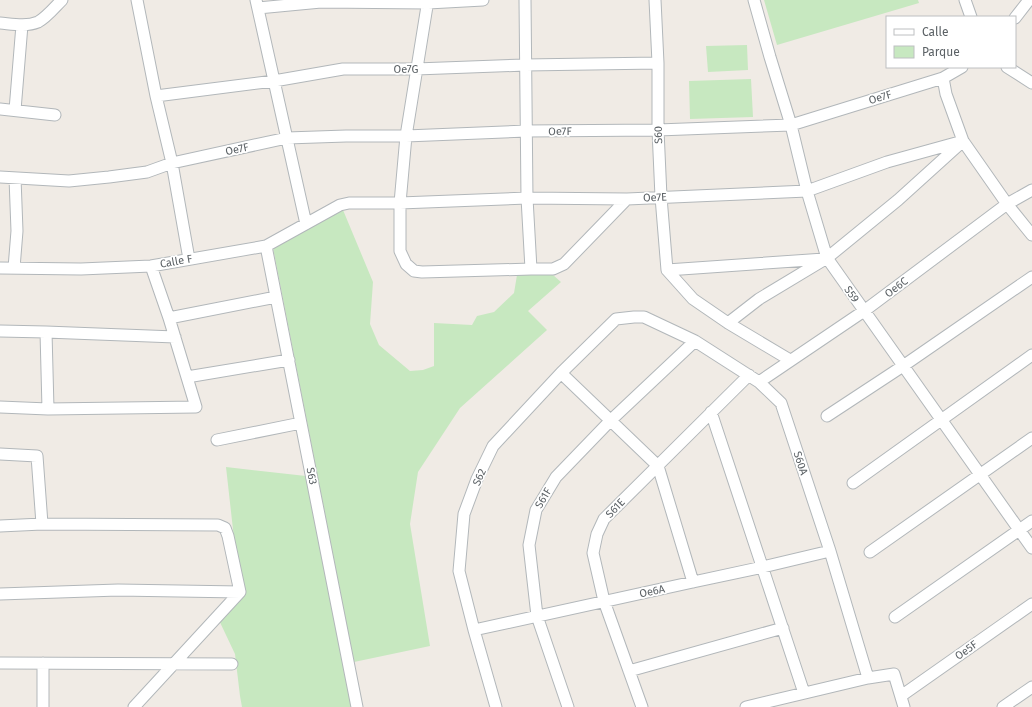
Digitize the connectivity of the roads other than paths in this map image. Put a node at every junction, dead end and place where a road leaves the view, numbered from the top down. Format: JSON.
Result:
{"nodes":[{"id":1,"x":62,"y":0,"type":"edge"},
{"id":2,"x":137,"y":0,"type":"edge"},
{"id":3,"x":483,"y":0,"type":"edge"},
{"id":4,"x":525,"y":0,"type":"edge"},
{"id":5,"x":655,"y":0,"type":"edge"},
{"id":6,"x":754,"y":0,"type":"edge"},
{"id":7,"x":965,"y":0,"type":"edge"},
{"id":8,"x":428,"y":1,"type":"edge"},
{"id":9,"x":257,"y":4,"type":"edge"},
{"id":10,"x":1026,"y":4,"type":"edge"},
{"id":11,"x":972,"y":16,"type":"edge"},
{"id":12,"x":1016,"y":17,"type":"edge"},
{"id":13,"x":0,"y":23,"type":"edge"},
{"id":14,"x":22,"y":25,"type":"junction"},
{"id":15,"x":658,"y":63,"type":"junction"},
{"id":16,"x":525,"y":65,"type":"junction"},
{"id":17,"x":960,"y":68,"type":"edge"},
{"id":18,"x":1009,"y":68,"type":"edge"},
{"id":19,"x":416,"y":69,"type":"junction"},
{"id":20,"x":943,"y":78,"type":"junction"},
{"id":21,"x":274,"y":81,"type":"junction"},
{"id":22,"x":1032,"y":83,"type":"edge"},
{"id":23,"x":156,"y":96,"type":"junction"},
{"id":24,"x":0,"y":109,"type":"edge"},
{"id":25,"x":15,"y":110,"type":"junction"},
{"id":26,"x":55,"y":115,"type":"dead end"},
{"id":27,"x":791,"y":124,"type":"junction"},
{"id":28,"x":658,"y":130,"type":"junction"},
{"id":29,"x":526,"y":131,"type":"junction"},
{"id":30,"x":406,"y":136,"type":"junction"},
{"id":31,"x":287,"y":138,"type":"junction"},
{"id":32,"x":963,"y":141,"type":"junction"},
{"id":33,"x":172,"y":163,"type":"junction"},
{"id":34,"x":0,"y":177,"type":"edge"},
{"id":35,"x":15,"y":178,"type":"junction"},
{"id":36,"x":1032,"y":190,"type":"edge"},
{"id":37,"x":807,"y":191,"type":"junction"},
{"id":38,"x":661,"y":197,"type":"junction"},
{"id":39,"x":527,"y":198,"type":"junction"},
{"id":40,"x":627,"y":199,"type":"junction"},
{"id":41,"x":400,"y":203,"type":"junction"},
{"id":42,"x":1007,"y":204,"type":"junction"},
{"id":43,"x":340,"y":205,"type":"joint"},
{"id":44,"x":306,"y":224,"type":"junction"},
{"id":45,"x":1032,"y":235,"type":"edge"},
{"id":46,"x":266,"y":246,"type":"junction"},
{"id":47,"x":826,"y":258,"type":"junction"},
{"id":48,"x":189,"y":259,"type":"junction"},
{"id":49,"x":151,"y":266,"type":"junction"},
{"id":50,"x":0,"y":268,"type":"edge"},
{"id":51,"x":14,"y":268,"type":"junction"},
{"id":52,"x":531,"y":268,"type":"junction"},
{"id":53,"x":666,"y":270,"type":"junction"},
{"id":54,"x":1032,"y":277,"type":"edge"},
{"id":55,"x":276,"y":297,"type":"junction"},
{"id":56,"x":864,"y":311,"type":"junction"},
{"id":57,"x":644,"y":317,"type":"joint"},
{"id":58,"x":169,"y":318,"type":"junction"},
{"id":59,"x":728,"y":323,"type":"junction"},
{"id":60,"x":0,"y":332,"type":"edge"},
{"id":61,"x":46,"y":332,"type":"junction"},
{"id":62,"x":175,"y":337,"type":"junction"},
{"id":63,"x":694,"y":341,"type":"junction"},
{"id":64,"x":1032,"y":355,"type":"edge"},
{"id":65,"x":289,"y":360,"type":"junction"},
{"id":66,"x":790,"y":360,"type":"junction"},
{"id":67,"x":903,"y":366,"type":"junction"},
{"id":68,"x":561,"y":373,"type":"junction"},
{"id":69,"x":749,"y":375,"type":"junction"},
{"id":70,"x":187,"y":377,"type":"junction"},
{"id":71,"x":759,"y":382,"type":"junction"},
{"id":72,"x":0,"y":407,"type":"edge"},
{"id":73,"x":48,"y":409,"type":"junction"},
{"id":74,"x":711,"y":412,"type":"junction"},
{"id":75,"x":828,"y":416,"type":"dead end"},
{"id":76,"x":941,"y":420,"type":"junction"},
{"id":77,"x":610,"y":421,"type":"junction"},
{"id":78,"x":302,"y":423,"type":"junction"},
{"id":79,"x":1032,"y":438,"type":"edge"},
{"id":80,"x":217,"y":440,"type":"dead end"},
{"id":81,"x":0,"y":454,"type":"edge"},
{"id":82,"x":658,"y":466,"type":"junction"},
{"id":83,"x":980,"y":475,"type":"junction"},
{"id":84,"x":853,"y":483,"type":"dead end"},
{"id":85,"x":1032,"y":521,"type":"edge"},
{"id":86,"x":42,"y":524,"type":"junction"},
{"id":87,"x":0,"y":526,"type":"edge"},
{"id":88,"x":1019,"y":531,"type":"junction"},
{"id":89,"x":1032,"y":548,"type":"edge"},
{"id":90,"x":830,"y":551,"type":"junction"},
{"id":91,"x":870,"y":552,"type":"dead end"},
{"id":92,"x":763,"y":568,"type":"junction"},
{"id":93,"x":693,"y":582,"type":"junction"},
{"id":94,"x":240,"y":592,"type":"junction"},
{"id":95,"x":0,"y":594,"type":"edge"},
{"id":96,"x":604,"y":601,"type":"junction"},
{"id":97,"x":1032,"y":604,"type":"edge"},
{"id":98,"x":537,"y":616,"type":"junction"},
{"id":99,"x":895,"y":617,"type":"dead end"},
{"id":100,"x":783,"y":628,"type":"junction"},
{"id":101,"x":474,"y":630,"type":"junction"},
{"id":102,"x":0,"y":663,"type":"edge"},
{"id":103,"x":43,"y":663,"type":"junction"},
{"id":104,"x":173,"y":664,"type":"junction"},
{"id":105,"x":232,"y":664,"type":"dead end"},
{"id":106,"x":629,"y":671,"type":"junction"},
{"id":107,"x":868,"y":678,"type":"junction"},
{"id":108,"x":1032,"y":687,"type":"edge"},
{"id":109,"x":804,"y":693,"type":"junction"},
{"id":110,"x":901,"y":696,"type":"junction"},
{"id":111,"x":758,"y":706,"type":"edge"},
{"id":112,"x":43,"y":707,"type":"edge"},
{"id":113,"x":134,"y":707,"type":"edge"},
{"id":114,"x":357,"y":707,"type":"edge"},
{"id":115,"x":496,"y":707,"type":"edge"},
{"id":116,"x":568,"y":707,"type":"edge"},
{"id":117,"x":642,"y":707,"type":"edge"},
{"id":118,"x":746,"y":707,"type":"edge"},
{"id":119,"x":904,"y":707,"type":"edge"},
{"id":120,"x":1003,"y":707,"type":"edge"}],
"edges":[{"from":1,"to":14,"type":"street"},
{"from":2,"to":23,"type":"street"},
{"from":3,"to":8,"type":"street"},
{"from":4,"to":16,"type":"street"},
{"from":5,"to":15,"type":"street","name":"S60"},
{"from":6,"to":27,"type":"street","name":"S59"},
{"from":7,"to":11,"type":"street"},
{"from":8,"to":9,"type":"street"},
{"from":8,"to":19,"type":"street"},
{"from":9,"to":21,"type":"street"},
{"from":10,"to":12,"type":"street"},
{"from":13,"to":14,"type":"street"},
{"from":14,"to":25,"type":"street"},
{"from":15,"to":16,"type":"street","name":"Oe7G"},
{"from":15,"to":28,"type":"street","name":"S60"},
{"from":16,"to":19,"type":"street","name":"Oe7G"},
{"from":16,"to":29,"type":"street"},
{"from":17,"to":20,"type":"street","name":"Oe7F"},
{"from":18,"to":22,"type":"street"},
{"from":19,"to":21,"type":"street","name":"Oe7G"},
{"from":19,"to":30,"type":"street"},
{"from":20,"to":27,"type":"street","name":"Oe7F"},
{"from":20,"to":32,"type":"street"},
{"from":21,"to":23,"type":"street","name":"Oe7G"},
{"from":21,"to":31,"type":"street"},
{"from":23,"to":33,"type":"street"},
{"from":24,"to":25,"type":"street"},
{"from":25,"to":26,"type":"street"},
{"from":27,"to":28,"type":"street","name":"Oe7F"},
{"from":27,"to":37,"type":"street","name":"S59"},
{"from":28,"to":29,"type":"street","name":"Oe7F"},
{"from":28,"to":38,"type":"street","name":"S60"},
{"from":29,"to":30,"type":"street","name":"Oe7F"},
{"from":29,"to":39,"type":"street"},
{"from":30,"to":31,"type":"street","name":"Oe7F"},
{"from":30,"to":41,"type":"street"},
{"from":31,"to":33,"type":"street","name":"Oe7F"},
{"from":31,"to":44,"type":"street"},
{"from":32,"to":37,"type":"street","name":"Oe7E"},
{"from":32,"to":42,"type":"street"},
{"from":32,"to":47,"type":"street"},
{"from":33,"to":35,"type":"street","name":"Oe7F"},
{"from":33,"to":48,"type":"street"},
{"from":34,"to":35,"type":"street","name":"Oe7F"},
{"from":35,"to":51,"type":"street"},
{"from":36,"to":42,"type":"street","name":"Oe6C"},
{"from":37,"to":38,"type":"street","name":"Oe7E"},
{"from":37,"to":47,"type":"street","name":"S59"},
{"from":38,"to":40,"type":"street","name":"Oe7E"},
{"from":38,"to":53,"type":"street","name":"S60"},
{"from":39,"to":40,"type":"street","name":"Oe7E"},
{"from":39,"to":41,"type":"street","name":"Oe7E"},
{"from":39,"to":52,"type":"street"},
{"from":40,"to":52,"type":"street"},
{"from":41,"to":43,"type":"street","name":"Oe7E"},
{"from":41,"to":52,"type":"street"},
{"from":42,"to":45,"type":"street"},
{"from":42,"to":56,"type":"street","name":"Oe6C"},
{"from":43,"to":44,"type":"street","name":"Calle F"},
{"from":44,"to":46,"type":"street","name":"Calle F"},
{"from":46,"to":48,"type":"street","name":"Calle F"},
{"from":46,"to":55,"type":"street","name":"S63"},
{"from":47,"to":53,"type":"street"},
{"from":47,"to":56,"type":"street","name":"S59"},
{"from":47,"to":59,"type":"street"},
{"from":48,"to":49,"type":"street","name":"Calle F"},
{"from":49,"to":51,"type":"street","name":"Calle F"},
{"from":49,"to":58,"type":"street"},
{"from":50,"to":51,"type":"street","name":"Calle F"},
{"from":53,"to":59,"type":"street"},
{"from":54,"to":67,"type":"street"},
{"from":55,"to":58,"type":"street"},
{"from":55,"to":65,"type":"street","name":"S63"},
{"from":56,"to":66,"type":"street","name":"Oe6C"},
{"from":56,"to":67,"type":"street","name":"S59"},
{"from":57,"to":63,"type":"street","name":"S60A"},
{"from":57,"to":68,"type":"street","name":"S62"},
{"from":58,"to":62,"type":"street"},
{"from":59,"to":66,"type":"street"},
{"from":60,"to":61,"type":"street"},
{"from":61,"to":62,"type":"street"},
{"from":61,"to":73,"type":"street"},
{"from":62,"to":70,"type":"street"},
{"from":63,"to":69,"type":"street","name":"S60A"},
{"from":63,"to":77,"type":"street","name":"S61F"},
{"from":64,"to":76,"type":"street"},
{"from":65,"to":70,"type":"street"},
{"from":65,"to":78,"type":"street","name":"S63"},
{"from":66,"to":71,"type":"street","name":"Oe6C"},
{"from":67,"to":75,"type":"street"},
{"from":67,"to":76,"type":"street","name":"S59"},
{"from":68,"to":77,"type":"street"},
{"from":68,"to":101,"type":"street","name":"S62"},
{"from":69,"to":71,"type":"street","name":"S60A"},
{"from":69,"to":74,"type":"street","name":"S61E"},
{"from":70,"to":73,"type":"street"},
{"from":71,"to":90,"type":"street","name":"S60A"},
{"from":72,"to":73,"type":"street"},
{"from":74,"to":82,"type":"street","name":"S61E"},
{"from":74,"to":92,"type":"street"},
{"from":76,"to":83,"type":"street","name":"S59"},
{"from":76,"to":84,"type":"street"},
{"from":77,"to":82,"type":"street"},
{"from":77,"to":98,"type":"street","name":"S61F"},
{"from":78,"to":80,"type":"street"},
{"from":78,"to":114,"type":"street","name":"S63"},
{"from":79,"to":83,"type":"street"},
{"from":81,"to":86,"type":"street"},
{"from":82,"to":93,"type":"street"},
{"from":82,"to":96,"type":"street","name":"S61E"},
{"from":83,"to":88,"type":"street","name":"S59"},
{"from":83,"to":91,"type":"street"},
{"from":85,"to":88,"type":"street"},
{"from":86,"to":87,"type":"street"},
{"from":86,"to":94,"type":"street"},
{"from":88,"to":89,"type":"street","name":"S59"},
{"from":88,"to":99,"type":"street"},
{"from":90,"to":92,"type":"street","name":"Oe6A"},
{"from":90,"to":107,"type":"street","name":"S60A"},
{"from":92,"to":93,"type":"street","name":"Oe6A"},
{"from":92,"to":100,"type":"street"},
{"from":93,"to":96,"type":"street","name":"Oe6A"},
{"from":94,"to":95,"type":"street"},
{"from":94,"to":104,"type":"street"},
{"from":96,"to":98,"type":"street","name":"Oe6A"},
{"from":96,"to":106,"type":"street","name":"S61E"},
{"from":97,"to":110,"type":"street","name":"Oe5F"},
{"from":98,"to":101,"type":"street","name":"Oe6A"},
{"from":98,"to":116,"type":"street","name":"S61F"},
{"from":100,"to":106,"type":"street"},
{"from":100,"to":109,"type":"street"},
{"from":101,"to":115,"type":"street","name":"S62"},
{"from":102,"to":103,"type":"street"},
{"from":103,"to":104,"type":"street"},
{"from":103,"to":112,"type":"street"},
{"from":104,"to":105,"type":"street"},
{"from":104,"to":113,"type":"street"},
{"from":106,"to":117,"type":"street","name":"S61E"},
{"from":107,"to":109,"type":"street"},
{"from":107,"to":110,"type":"street"},
{"from":108,"to":120,"type":"street"},
{"from":109,"to":111,"type":"street"},
{"from":110,"to":119,"type":"street"},
{"from":111,"to":118,"type":"street"}]}
